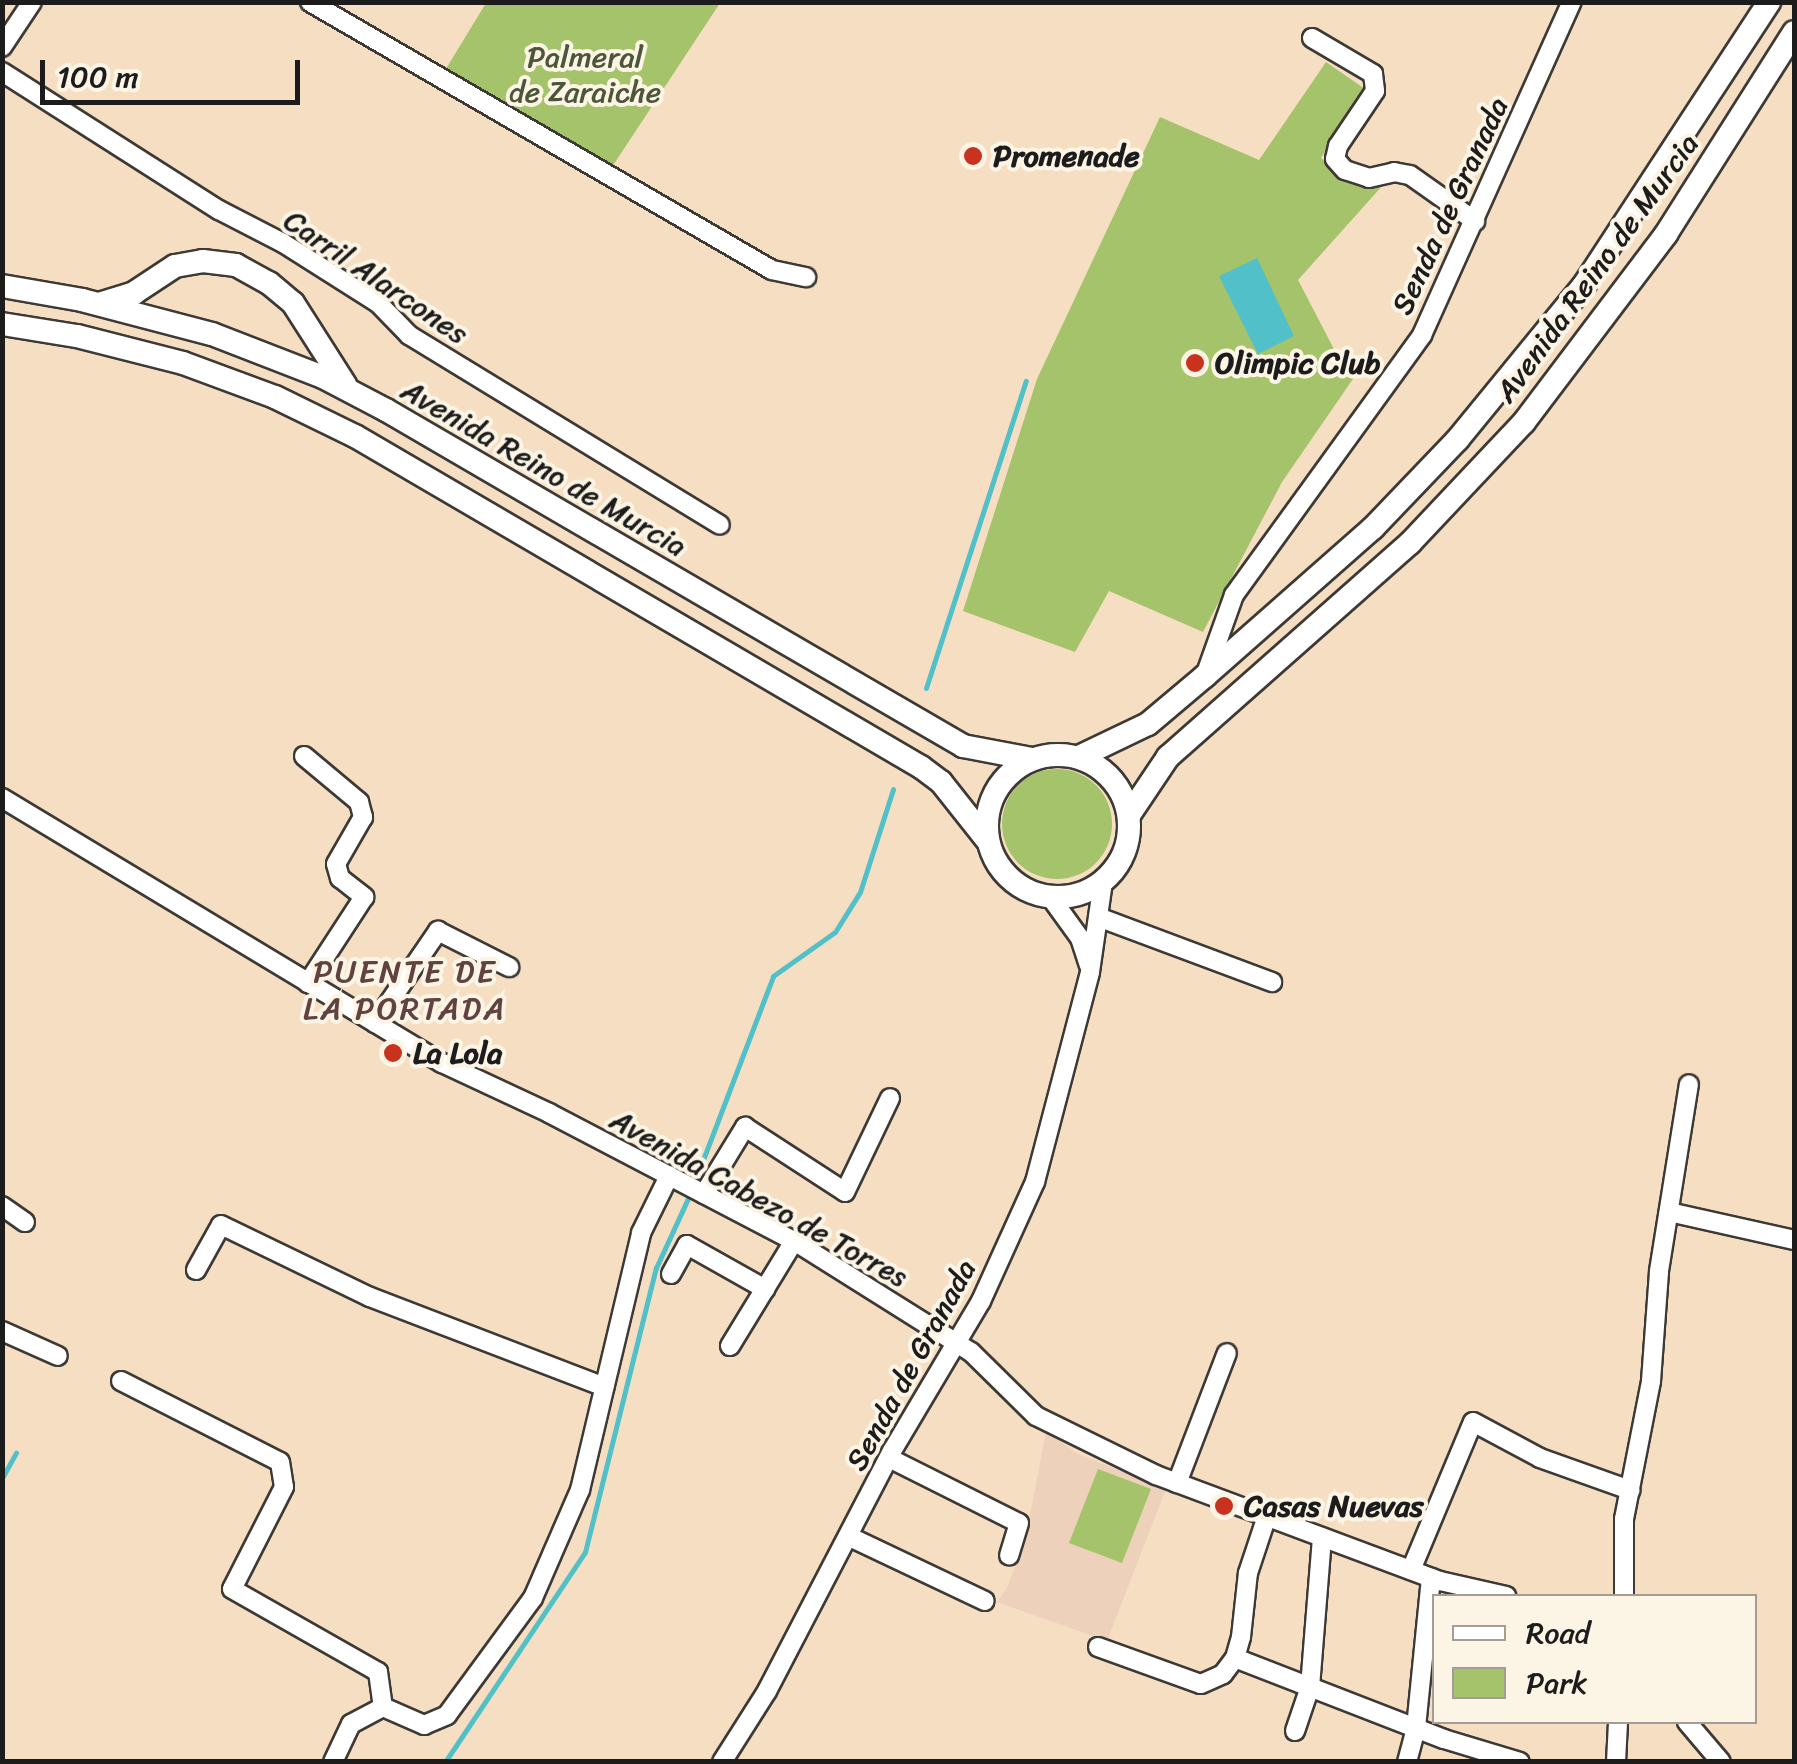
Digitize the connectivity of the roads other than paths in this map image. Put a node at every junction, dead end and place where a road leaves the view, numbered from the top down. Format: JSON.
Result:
{"nodes":[{"id":1,"x":32,"y":2,"type":"edge"},
{"id":2,"x":310,"y":2,"type":"edge"},
{"id":3,"x":1572,"y":2,"type":"edge"},
{"id":4,"x":1769,"y":2,"type":"edge"},
{"id":5,"x":1794,"y":32,"type":"edge"},
{"id":6,"x":1312,"y":38,"type":"dead end"},
{"id":7,"x":2,"y":47,"type":"edge"},
{"id":8,"x":2,"y":72,"type":"edge"},
{"id":9,"x":1475,"y":221,"type":"junction"},
{"id":10,"x":806,"y":277,"type":"dead end"},
{"id":11,"x":150,"y":282,"type":"junction"},
{"id":12,"x":2,"y":286,"type":"edge"},
{"id":13,"x":98,"y":303,"type":"junction"},
{"id":14,"x":127,"y":310,"type":"junction"},
{"id":15,"x":2,"y":324,"type":"edge"},
{"id":16,"x":154,"y":355,"type":"junction"},
{"id":17,"x":356,"y":395,"type":"junction"},
{"id":18,"x":720,"y":526,"type":"dead end"},
{"id":19,"x":1205,"y":676,"type":"junction"},
{"id":20,"x":304,"y":756,"type":"dead end"},
{"id":21,"x":1079,"y":757,"type":"junction"},
{"id":22,"x":1031,"y":759,"type":"junction"},
{"id":23,"x":2,"y":798,"type":"edge"},
{"id":24,"x":1129,"y":815,"type":"junction"},
{"id":25,"x":986,"y":840,"type":"junction"},
{"id":26,"x":1103,"y":882,"type":"junction"},
{"id":27,"x":1051,"y":898,"type":"junction"},
{"id":28,"x":1098,"y":917,"type":"junction"},
{"id":29,"x":509,"y":967,"type":"dead end"},
{"id":30,"x":1090,"y":972,"type":"junction"},
{"id":31,"x":308,"y":982,"type":"junction"},
{"id":32,"x":1272,"y":982,"type":"dead end"},
{"id":33,"x":375,"y":1023,"type":"junction"},
{"id":34,"x":1689,"y":1084,"type":"dead end"},
{"id":35,"x":890,"y":1098,"type":"dead end"},
{"id":36,"x":669,"y":1176,"type":"junction"},
{"id":37,"x":704,"y":1194,"type":"junction"},
{"id":38,"x":2,"y":1206,"type":"edge"},
{"id":39,"x":1669,"y":1212,"type":"junction"},
{"id":40,"x":25,"y":1222,"type":"dead end"},
{"id":41,"x":1794,"y":1240,"type":"edge"},
{"id":42,"x":794,"y":1241,"type":"junction"},
{"id":43,"x":196,"y":1270,"type":"dead end"},
{"id":44,"x":670,"y":1274,"type":"dead end"},
{"id":45,"x":765,"y":1289,"type":"junction"},
{"id":46,"x":2,"y":1331,"type":"edge"},
{"id":47,"x":955,"y":1342,"type":"junction"},
{"id":48,"x":730,"y":1346,"type":"dead end"},
{"id":49,"x":1228,"y":1353,"type":"dead end"},
{"id":50,"x":58,"y":1356,"type":"dead end"},
{"id":51,"x":121,"y":1382,"type":"dead end"},
{"id":52,"x":604,"y":1387,"type":"junction"},
{"id":53,"x":889,"y":1458,"type":"junction"},
{"id":54,"x":1177,"y":1483,"type":"junction"},
{"id":55,"x":1630,"y":1490,"type":"junction"},
{"id":56,"x":1266,"y":1516,"type":"junction"},
{"id":57,"x":850,"y":1537,"type":"junction"},
{"id":58,"x":1322,"y":1537,"type":"junction"},
{"id":59,"x":1008,"y":1556,"type":"dead end"},
{"id":60,"x":1410,"y":1570,"type":"junction"},
{"id":61,"x":1432,"y":1578,"type":"junction"},
{"id":62,"x":1498,"y":1594,"type":"edge"},
{"id":63,"x":1624,"y":1594,"type":"edge"},
{"id":64,"x":985,"y":1601,"type":"dead end"},
{"id":65,"x":1098,"y":1647,"type":"dead end"},
{"id":66,"x":1235,"y":1658,"type":"junction"},
{"id":67,"x":1310,"y":1687,"type":"junction"},
{"id":68,"x":384,"y":1708,"type":"junction"},
{"id":69,"x":1618,"y":1724,"type":"edge"},
{"id":70,"x":1689,"y":1724,"type":"edge"},
{"id":71,"x":1416,"y":1728,"type":"junction"},
{"id":72,"x":1295,"y":1731,"type":"dead end"},
{"id":73,"x":334,"y":1762,"type":"edge"},
{"id":74,"x":722,"y":1762,"type":"edge"},
{"id":75,"x":1407,"y":1762,"type":"edge"},
{"id":76,"x":1520,"y":1762,"type":"edge"},
{"id":77,"x":1616,"y":1762,"type":"edge"},
{"id":78,"x":1720,"y":1762,"type":"edge"}],
"edges":[{"from":1,"to":7,"type":"street"},
{"from":2,"to":10,"type":"street"},
{"from":3,"to":9,"type":"street","name":"Senda de Granada"},
{"from":4,"to":19,"type":"main road","name":"Avenida Reino de Murcia"},
{"from":5,"to":24,"type":"main road","name":"Avenida Reino de Murcia"},
{"from":6,"to":9,"type":"street"},
{"from":8,"to":18,"type":"street","name":"Carril Alarcones"},
{"from":9,"to":19,"type":"street","name":"Senda de Granada"},
{"from":11,"to":13,"type":"main road"},
{"from":11,"to":14,"type":"main road"},
{"from":11,"to":17,"type":"main road"},
{"from":12,"to":13,"type":"main road","name":"Avenida Reino de Murcia"},
{"from":13,"to":14,"type":"main road","name":"Avenida Reino de Murcia"},
{"from":14,"to":16,"type":"main road"},
{"from":14,"to":17,"type":"main road","name":"Avenida Reino de Murcia"},
{"from":15,"to":16,"type":"main road"},
{"from":16,"to":25,"type":"main road"},
{"from":17,"to":22,"type":"main road","name":"Avenida Reino de Murcia"},
{"from":19,"to":21,"type":"main road","name":"Avenida Reino de Murcia"},
{"from":20,"to":31,"type":"street"},
{"from":21,"to":22,"type":"main road"},
{"from":21,"to":24,"type":"main road"},
{"from":22,"to":25,"type":"main road"},
{"from":23,"to":31,"type":"street","name":"Avenida Cabezo de Torres"},
{"from":24,"to":26,"type":"main road"},
{"from":25,"to":27,"type":"main road"},
{"from":26,"to":27,"type":"main road"},
{"from":26,"to":28,"type":"street","name":"Senda de Granada"},
{"from":27,"to":30,"type":"street"},
{"from":28,"to":30,"type":"street","name":"Senda de Granada"},
{"from":28,"to":32,"type":"street"},
{"from":29,"to":33,"type":"street"},
{"from":30,"to":47,"type":"street","name":"Senda de Granada"},
{"from":31,"to":33,"type":"street","name":"Avenida Cabezo de Torres"},
{"from":33,"to":36,"type":"street","name":"Avenida Cabezo de Torres"},
{"from":34,"to":39,"type":"street"},
{"from":35,"to":37,"type":"street"},
{"from":36,"to":37,"type":"street","name":"Avenida Cabezo de Torres"},
{"from":36,"to":52,"type":"street"},
{"from":37,"to":42,"type":"street","name":"Avenida Cabezo de Torres"},
{"from":38,"to":40,"type":"street"},
{"from":39,"to":41,"type":"street"},
{"from":39,"to":55,"type":"street"},
{"from":42,"to":45,"type":"street"},
{"from":42,"to":47,"type":"street","name":"Avenida Cabezo de Torres"},
{"from":43,"to":52,"type":"street"},
{"from":44,"to":45,"type":"street"},
{"from":45,"to":48,"type":"street"},
{"from":46,"to":50,"type":"street"},
{"from":47,"to":53,"type":"street","name":"Senda de Granada"},
{"from":47,"to":54,"type":"street","name":"Avenida Cabezo de Torres"},
{"from":49,"to":54,"type":"street"},
{"from":51,"to":68,"type":"street"},
{"from":52,"to":68,"type":"street"},
{"from":53,"to":57,"type":"street","name":"Senda de Granada"},
{"from":53,"to":59,"type":"street"},
{"from":54,"to":56,"type":"street","name":"Avenida Cabezo de Torres"},
{"from":55,"to":60,"type":"street"},
{"from":55,"to":63,"type":"street"},
{"from":56,"to":58,"type":"street","name":"Avenida Cabezo de Torres"},
{"from":56,"to":66,"type":"street"},
{"from":57,"to":64,"type":"street"},
{"from":57,"to":74,"type":"street","name":"Senda de Granada"},
{"from":58,"to":60,"type":"street","name":"Avenida Cabezo de Torres"},
{"from":58,"to":67,"type":"street"},
{"from":60,"to":61,"type":"street","name":"Avenida Cabezo de Torres"},
{"from":61,"to":62,"type":"street","name":"Avenida Cabezo de Torres"},
{"from":61,"to":71,"type":"street"},
{"from":65,"to":66,"type":"street"},
{"from":66,"to":67,"type":"street"},
{"from":67,"to":71,"type":"street"},
{"from":67,"to":72,"type":"street"},
{"from":68,"to":73,"type":"street"},
{"from":69,"to":77,"type":"street"},
{"from":70,"to":78,"type":"street"},
{"from":71,"to":75,"type":"street"},
{"from":71,"to":76,"type":"street"}]}
